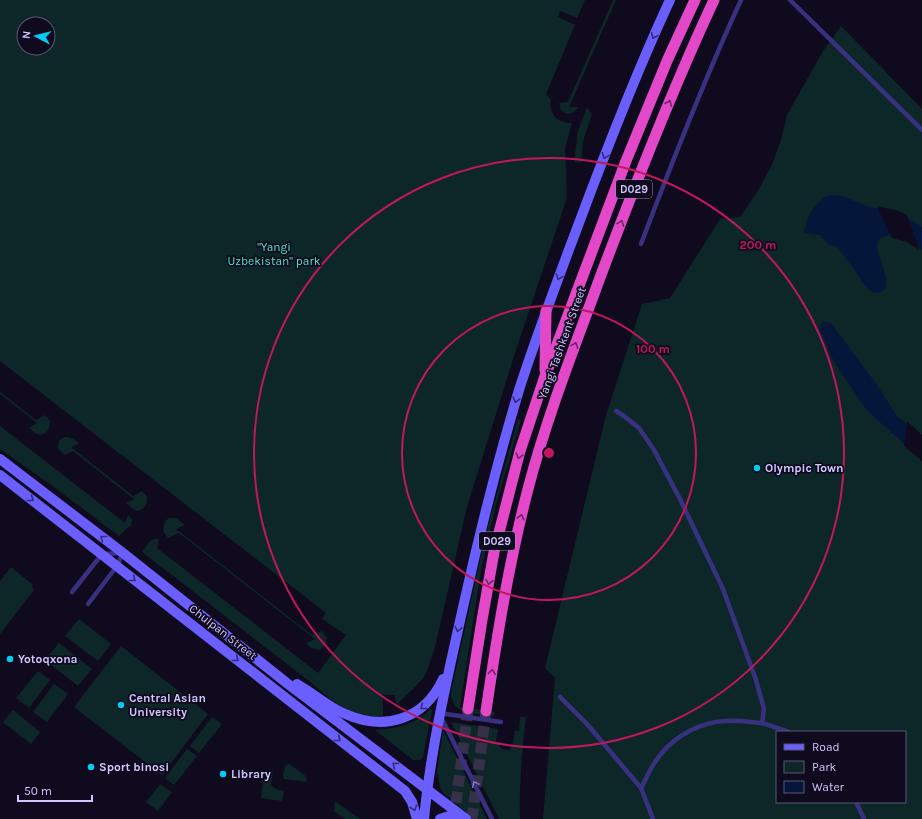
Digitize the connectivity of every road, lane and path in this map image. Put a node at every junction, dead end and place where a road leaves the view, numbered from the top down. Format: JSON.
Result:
{"nodes":[{"id":1,"x":670,"y":0,"type":"edge"},
{"id":2,"x":695,"y":0,"type":"edge"},
{"id":3,"x":714,"y":0,"type":"edge"},
{"id":4,"x":741,"y":0,"type":"edge"},
{"id":5,"x":790,"y":0,"type":"edge"},
{"id":6,"x":922,"y":130,"type":"edge"},
{"id":7,"x":641,"y":244,"type":"dead end"},
{"id":8,"x":546,"y":311,"type":"junction"},
{"id":9,"x":544,"y":379,"type":"junction"},
{"id":10,"x":616,"y":411,"type":"dead end"},
{"id":11,"x":0,"y":459,"type":"edge"},
{"id":12,"x":0,"y":475,"type":"edge"},
{"id":13,"x":123,"y":553,"type":"junction"},
{"id":14,"x":102,"y":554,"type":"junction"},
{"id":15,"x":117,"y":566,"type":"junction"},
{"id":16,"x":72,"y":592,"type":"dead end"},
{"id":17,"x":88,"y":604,"type":"dead end"},
{"id":18,"x":454,"y":649,"type":"junction"},
{"id":19,"x":248,"y":652,"type":"junction"},
{"id":20,"x":560,"y":697,"type":"dead end"},
{"id":21,"x":468,"y":709,"type":"tunnel mouth"},
{"id":22,"x":486,"y":711,"type":"tunnel mouth"},
{"id":23,"x":439,"y":712,"type":"junction"},
{"id":24,"x":501,"y":722,"type":"dead end"},
{"id":25,"x":762,"y":724,"type":"junction"},
{"id":26,"x":786,"y":731,"type":"edge"},
{"id":27,"x":641,"y":788,"type":"junction"},
{"id":28,"x":426,"y":789,"type":"junction"},
{"id":29,"x":856,"y":803,"type":"edge"},
{"id":30,"x":417,"y":819,"type":"edge"},
{"id":31,"x":424,"y":819,"type":"edge"},
{"id":32,"x":440,"y":819,"type":"edge"},
{"id":33,"x":466,"y":819,"type":"edge"},
{"id":34,"x":492,"y":819,"type":"edge"},
{"id":35,"x":653,"y":819,"type":"edge"},
{"id":36,"x":864,"y":819,"type":"edge"}],
"edges":[{"from":1,"to":8,"type":"main road","one_way":true},
{"from":2,"to":9,"type":"highway","name":"Yangi Tashkent Street","number":"D029"},
{"from":22,"to":3,"type":"highway","name":"Yangi Tashkent Street","number":"D029","one_way":true},
{"from":4,"to":7,"type":"lane"},
{"from":5,"to":6,"type":"lane"},
{"from":8,"to":9,"type":"highway"},
{"from":8,"to":18,"type":"main road","one_way":true},
{"from":9,"to":21,"type":"highway","name":"Yangi Tashkent Street","number":"D029","one_way":true},
{"from":10,"to":25,"type":"lane"},
{"from":13,"to":11,"type":"main road","name":"Chulpan Street","one_way":true},
{"from":12,"to":14,"type":"main road","name":"Chulpan Street","one_way":true},
{"from":13,"to":14,"type":"lane"},
{"from":13,"to":15,"type":"lane"},
{"from":13,"to":19,"type":"main road","name":"Chulpan Street"},
{"from":14,"to":15,"type":"main road","name":"Chulpan Street"},
{"from":14,"to":16,"type":"lane"},
{"from":15,"to":17,"type":"lane"},
{"from":15,"to":30,"type":"main road","name":"Chulpan Street","one_way":true},
{"from":18,"to":19,"type":"main road","one_way":true},
{"from":18,"to":23,"type":"main road"},
{"from":28,"to":19,"type":"main road","name":"Chulpan Street","one_way":true},
{"from":20,"to":27,"type":"lane"},
{"from":23,"to":24,"type":"lane"},
{"from":23,"to":28,"type":"main road"},
{"from":34,"to":23,"type":"lane","one_way":true},
{"from":25,"to":26,"type":"lane"},
{"from":25,"to":27,"type":"lane"},
{"from":27,"to":35,"type":"lane"},
{"from":28,"to":31,"type":"main road"},
{"from":28,"to":33,"type":"main road","name":"Chulpan Street"},
{"from":29,"to":36,"type":"lane"},
{"from":32,"to":33,"type":"main road"}]}
